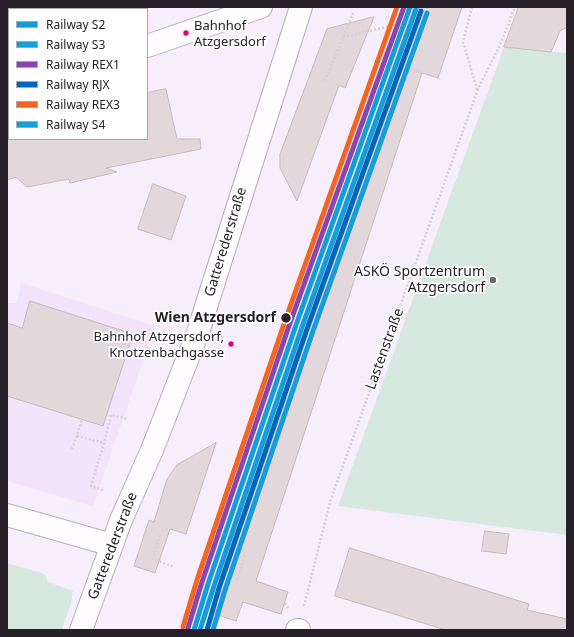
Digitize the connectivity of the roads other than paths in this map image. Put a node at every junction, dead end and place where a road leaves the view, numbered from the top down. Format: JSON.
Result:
{"nodes":[{"id":1,"x":261,"y":7,"type":"edge"},
{"id":2,"x":301,"y":7,"type":"edge"},
{"id":3,"x":148,"y":46,"type":"edge"},
{"id":4,"x":7,"y":515,"type":"edge"},
{"id":5,"x":112,"y":545,"type":"junction"},
{"id":6,"x":81,"y":630,"type":"edge"}],
"edges":[{"from":1,"to":3,"type":"street"},
{"from":2,"to":5,"type":"street","name":"Gatterederstraße"},
{"from":4,"to":5,"type":"street"},
{"from":5,"to":6,"type":"street","name":"Gatterederstraße"}]}
